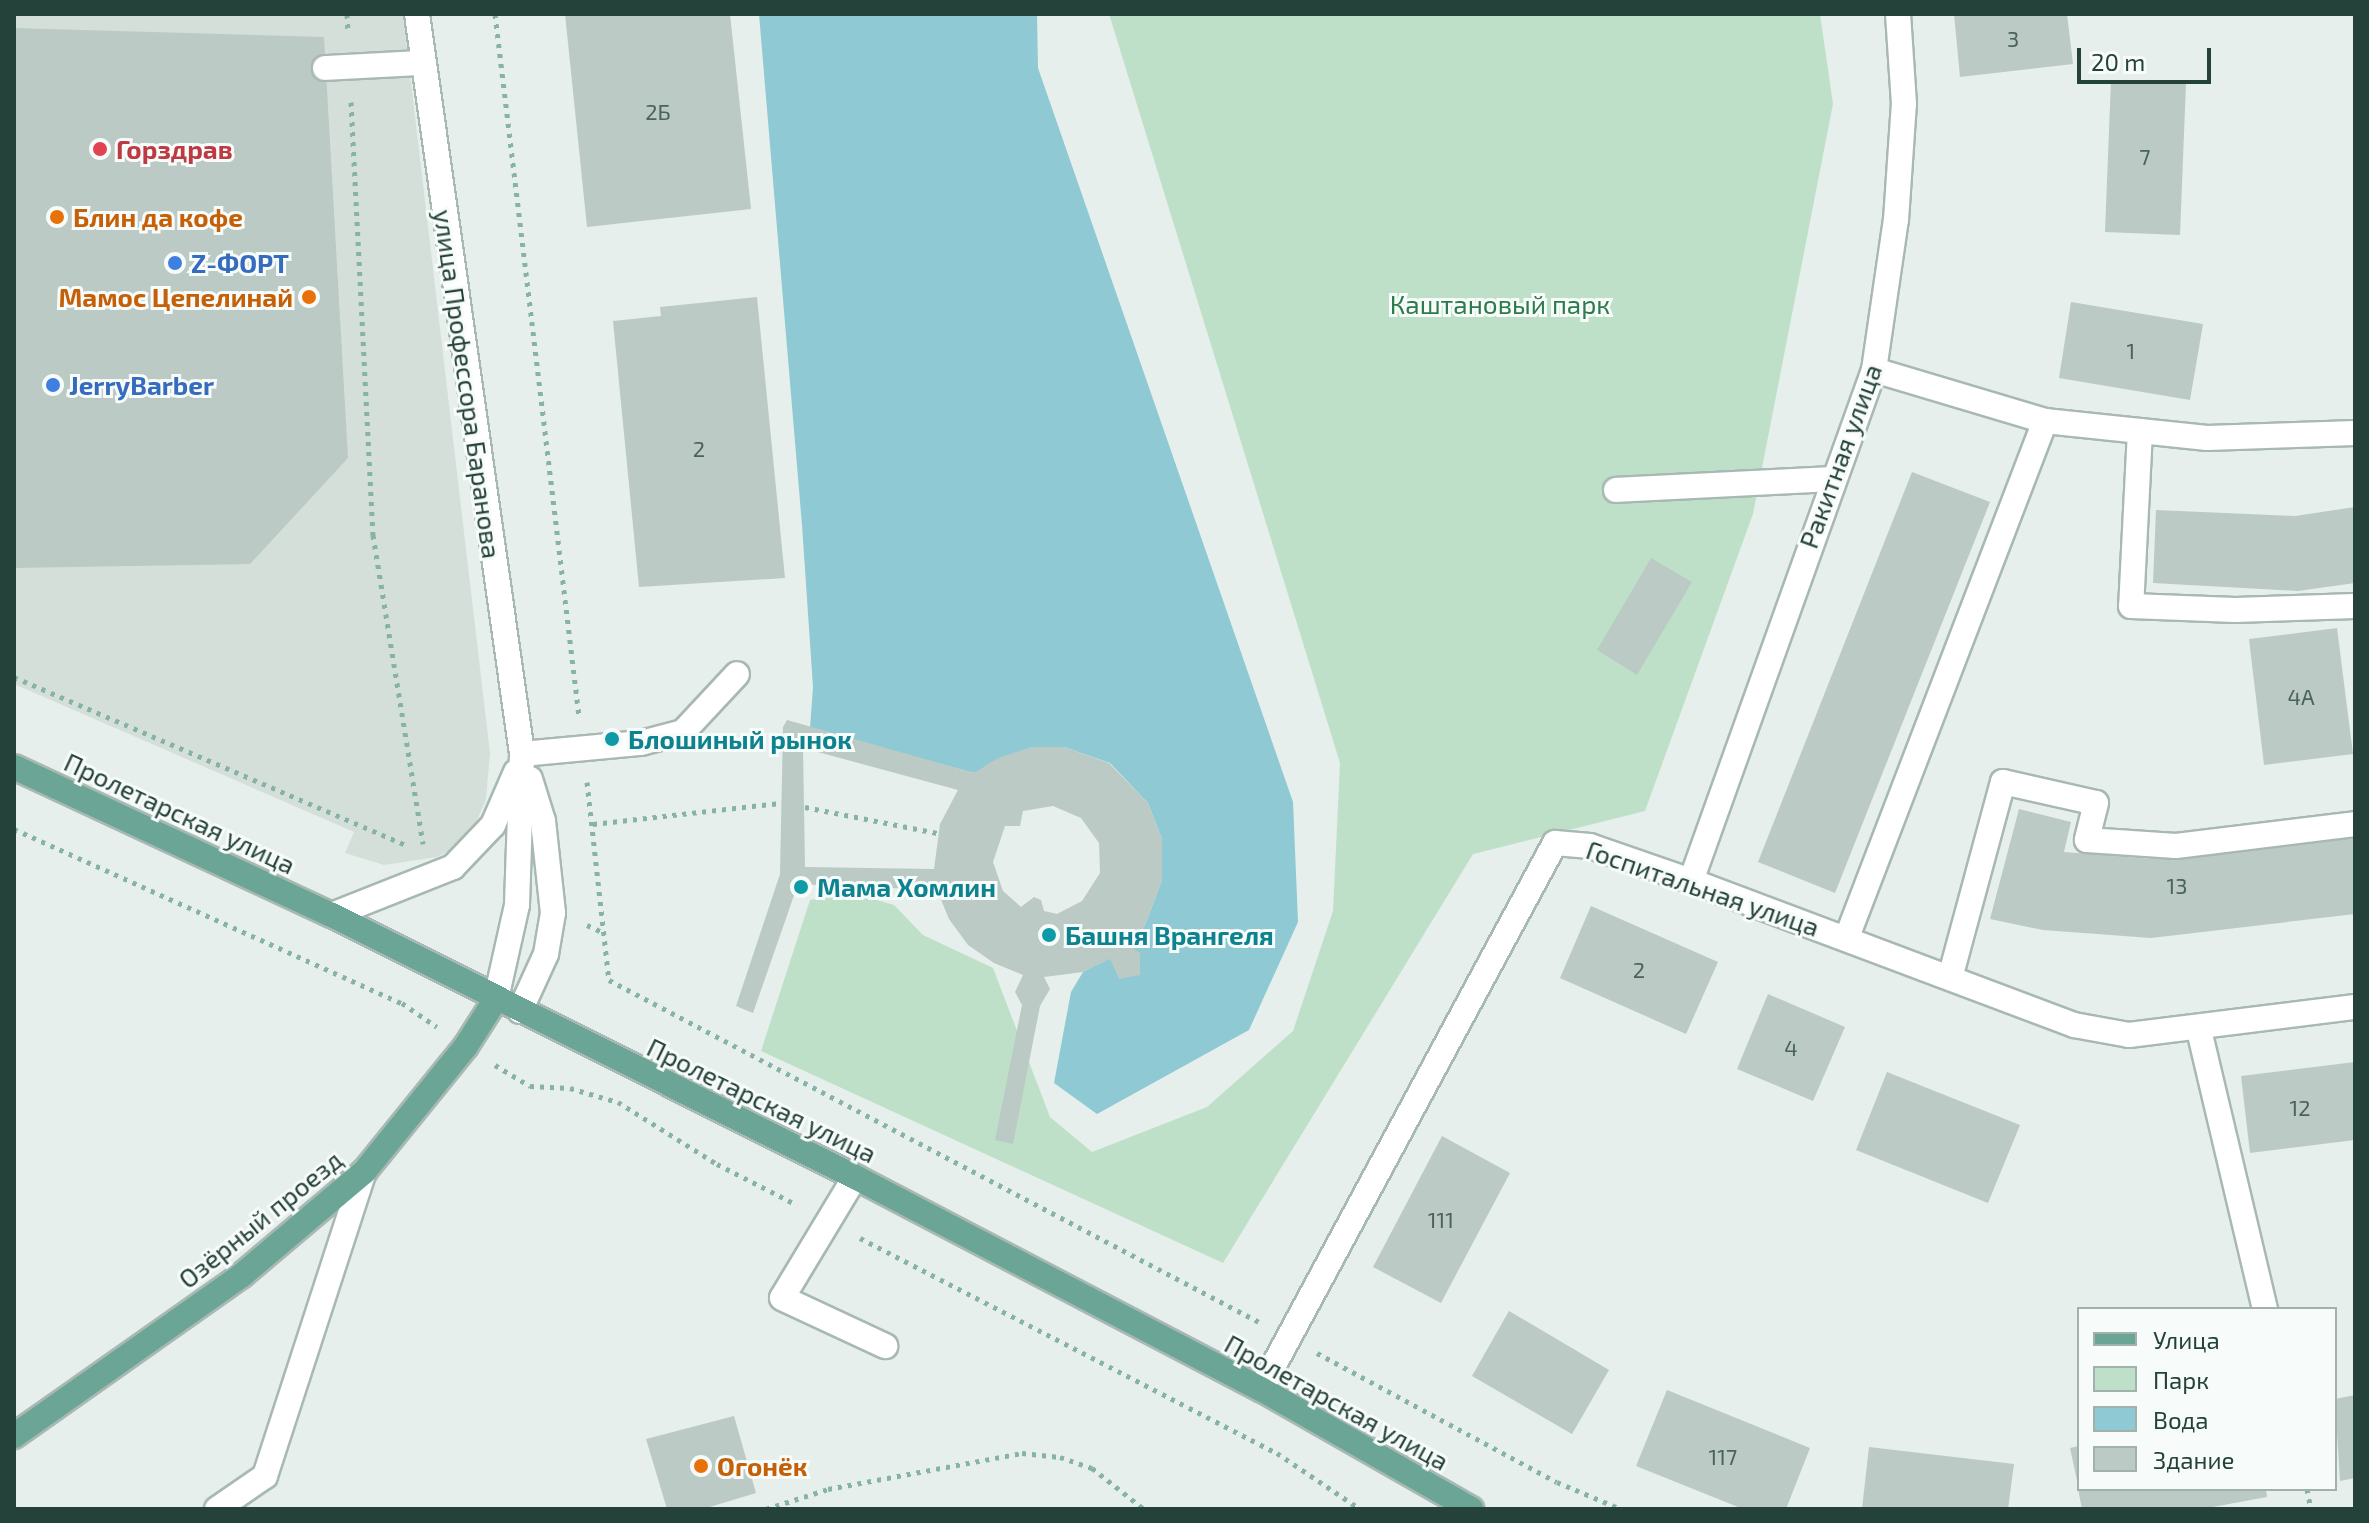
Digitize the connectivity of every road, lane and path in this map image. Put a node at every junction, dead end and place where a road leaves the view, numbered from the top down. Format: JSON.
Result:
{"nodes":[{"id":1,"x":347,"y":14,"type":"edge"},
{"id":2,"x":417,"y":14,"type":"edge"},
{"id":3,"x":495,"y":14,"type":"edge"},
{"id":4,"x":1898,"y":14,"type":"edge"},
{"id":5,"x":422,"y":63,"type":"junction"},
{"id":6,"x":337,"y":67,"type":"junction"},
{"id":7,"x":1874,"y":370,"type":"junction"},
{"id":8,"x":2045,"y":421,"type":"junction"},
{"id":9,"x":2140,"y":431,"type":"junction"},
{"id":10,"x":2355,"y":433,"type":"edge"},
{"id":11,"x":1831,"y":479,"type":"junction"},
{"id":12,"x":1616,"y":490,"type":"dead end"},
{"id":13,"x":2355,"y":606,"type":"edge"},
{"id":14,"x":737,"y":674,"type":"dead end"},
{"id":15,"x":14,"y":677,"type":"edge"},
{"id":16,"x":582,"y":748,"type":"junction"},
{"id":17,"x":522,"y":754,"type":"junction"},
{"id":18,"x":14,"y":767,"type":"edge"},
{"id":19,"x":781,"y":803,"type":"dead end"},
{"id":20,"x":805,"y":807,"type":"dead end"},
{"id":21,"x":593,"y":824,"type":"junction"},
{"id":22,"x":2355,"y":824,"type":"edge"},
{"id":23,"x":14,"y":829,"type":"edge"},
{"id":24,"x":938,"y":833,"type":"dead end"},
{"id":25,"x":1691,"y":881,"type":"junction"},
{"id":26,"x":332,"y":915,"type":"junction"},
{"id":27,"x":1847,"y":937,"type":"junction"},
{"id":28,"x":1950,"y":978,"type":"junction"},
{"id":29,"x":496,"y":999,"type":"junction"},
{"id":30,"x":2355,"y":1007,"type":"edge"},
{"id":31,"x":520,"y":1011,"type":"junction"},
{"id":32,"x":2199,"y":1030,"type":"junction"},
{"id":33,"x":466,"y":1046,"type":"junction"},
{"id":34,"x":364,"y":1172,"type":"junction"},
{"id":35,"x":855,"y":1177,"type":"junction"},
{"id":36,"x":826,"y":1220,"type":"junction"},
{"id":37,"x":2265,"y":1307,"type":"edge"},
{"id":38,"x":1288,"y":1337,"type":"junction"},
{"id":39,"x":885,"y":1346,"type":"dead end"},
{"id":40,"x":1261,"y":1389,"type":"junction"},
{"id":41,"x":14,"y":1436,"type":"edge"},
{"id":42,"x":217,"y":1509,"type":"edge"},
{"id":43,"x":766,"y":1509,"type":"edge"},
{"id":44,"x":1144,"y":1509,"type":"edge"},
{"id":45,"x":1360,"y":1509,"type":"edge"},
{"id":46,"x":1471,"y":1509,"type":"edge"},
{"id":47,"x":1621,"y":1509,"type":"edge"}],
"edges":[{"from":1,"to":6,"type":"path"},
{"from":2,"to":5,"type":"street","name":"улица Профессора Баранова"},
{"from":3,"to":16,"type":"path"},
{"from":4,"to":7,"type":"street","name":"Ракитная улица"},
{"from":5,"to":6,"type":"street"},
{"from":5,"to":17,"type":"street","name":"улица Профессора Баранова"},
{"from":6,"to":15,"type":"path"},
{"from":7,"to":8,"type":"street"},
{"from":7,"to":11,"type":"street","name":"Ракитная улица"},
{"from":8,"to":9,"type":"street"},
{"from":8,"to":27,"type":"street"},
{"from":9,"to":10,"type":"street"},
{"from":9,"to":13,"type":"street"},
{"from":11,"to":12,"type":"street"},
{"from":11,"to":25,"type":"street","name":"Ракитная улица"},
{"from":14,"to":16,"type":"street"},
{"from":16,"to":17,"type":"street"},
{"from":16,"to":21,"type":"path"},
{"from":17,"to":26,"type":"street"},
{"from":17,"to":29,"type":"street","name":"улица Профессора Баранова"},
{"from":17,"to":31,"type":"street","name":"улица Профессора Баранова"},
{"from":18,"to":26,"type":"main road","name":"Пролетарская улица"},
{"from":19,"to":21,"type":"path"},
{"from":20,"to":24,"type":"path"},
{"from":21,"to":38,"type":"path"},
{"from":22,"to":28,"type":"street"},
{"from":23,"to":33,"type":"path"},
{"from":25,"to":27,"type":"street","name":"Госпитальная улица"},
{"from":25,"to":38,"type":"street","name":"Госпитальная улица"},
{"from":26,"to":29,"type":"main road","name":"Пролетарская улица"},
{"from":27,"to":28,"type":"street","name":"Госпитальная улица"},
{"from":28,"to":32,"type":"street","name":"Госпитальная улица"},
{"from":29,"to":31,"type":"main road","name":"Пролетарская улица"},
{"from":29,"to":33,"type":"main road","name":"Озёрный проезд"},
{"from":30,"to":32,"type":"street","name":"Госпитальная улица"},
{"from":31,"to":33,"type":"main road"},
{"from":31,"to":35,"type":"main road","name":"Пролетарская улица"},
{"from":32,"to":37,"type":"street"},
{"from":33,"to":34,"type":"main road","name":"Озёрный проезд"},
{"from":33,"to":36,"type":"path"},
{"from":34,"to":41,"type":"main road","name":"Озёрный проезд"},
{"from":34,"to":42,"type":"street"},
{"from":35,"to":36,"type":"street"},
{"from":35,"to":40,"type":"main road","name":"Пролетарская улица"},
{"from":36,"to":39,"type":"street"},
{"from":36,"to":45,"type":"path"},
{"from":38,"to":40,"type":"street","name":"Госпитальная улица"},
{"from":38,"to":47,"type":"path"},
{"from":40,"to":46,"type":"main road","name":"Пролетарская улица"},
{"from":43,"to":44,"type":"path"}]}
